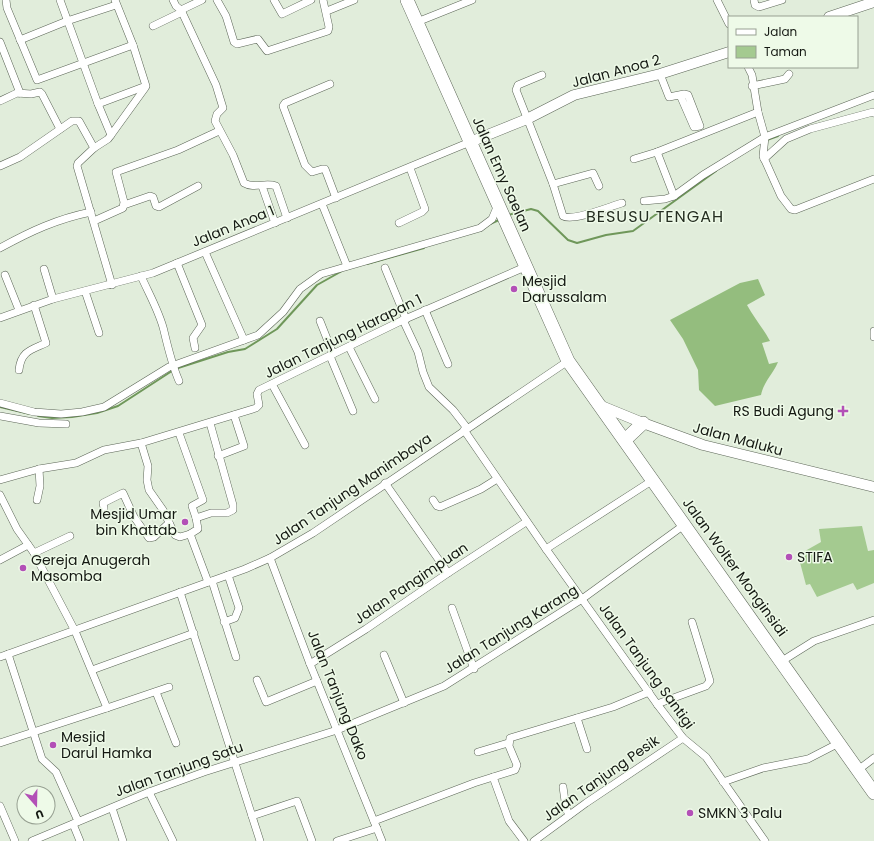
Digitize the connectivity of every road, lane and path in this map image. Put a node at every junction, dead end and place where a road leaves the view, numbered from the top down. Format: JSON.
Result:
{"nodes":[{"id":1,"x":6,"y":0,"type":"edge"},
{"id":2,"x":60,"y":0,"type":"edge"},
{"id":3,"x":173,"y":0,"type":"edge"},
{"id":4,"x":202,"y":0,"type":"edge"},
{"id":5,"x":217,"y":0,"type":"edge"},
{"id":6,"x":274,"y":0,"type":"edge"},
{"id":7,"x":311,"y":0,"type":"edge"},
{"id":8,"x":323,"y":0,"type":"edge"},
{"id":9,"x":354,"y":0,"type":"edge"},
{"id":10,"x":407,"y":0,"type":"edge"},
{"id":11,"x":472,"y":0,"type":"edge"},
{"id":12,"x":717,"y":0,"type":"edge"},
{"id":13,"x":754,"y":0,"type":"edge"},
{"id":14,"x":782,"y":0,"type":"edge"},
{"id":15,"x":116,"y":2,"type":"edge"},
{"id":16,"x":874,"y":2,"type":"edge"},
{"id":17,"x":327,"y":10,"type":"junction"},
{"id":18,"x":182,"y":11,"type":"junction"},
{"id":19,"x":832,"y":16,"type":"edge"},
{"id":20,"x":67,"y":21,"type":"junction"},
{"id":21,"x":417,"y":22,"type":"junction"},
{"id":22,"x":728,"y":22,"type":"edge"},
{"id":23,"x":153,"y":26,"type":"dead end"},
{"id":24,"x":20,"y":40,"type":"junction"},
{"id":25,"x":0,"y":42,"type":"edge"},
{"id":26,"x":133,"y":45,"type":"junction"},
{"id":27,"x":728,"y":52,"type":"edge"},
{"id":28,"x":83,"y":63,"type":"junction"},
{"id":29,"x":748,"y":68,"type":"edge"},
{"id":30,"x":660,"y":74,"type":"junction"},
{"id":31,"x":789,"y":74,"type":"dead end"},
{"id":32,"x":542,"y":75,"type":"dead end"},
{"id":33,"x":330,"y":84,"type":"dead end"},
{"id":34,"x":752,"y":86,"type":"junction"},
{"id":35,"x":146,"y":88,"type":"junction"},
{"id":36,"x":20,"y":93,"type":"junction"},
{"id":37,"x":680,"y":95,"type":"dead end"},
{"id":38,"x":874,"y":95,"type":"edge"},
{"id":39,"x":0,"y":101,"type":"edge"},
{"id":40,"x":98,"y":104,"type":"junction"},
{"id":41,"x":758,"y":112,"type":"junction"},
{"id":42,"x":874,"y":112,"type":"edge"},
{"id":43,"x":527,"y":119,"type":"junction"},
{"id":44,"x":60,"y":129,"type":"junction"},
{"id":45,"x":219,"y":131,"type":"junction"},
{"id":46,"x":111,"y":135,"type":"junction"},
{"id":47,"x":765,"y":137,"type":"junction"},
{"id":48,"x":470,"y":142,"type":"junction"},
{"id":49,"x":94,"y":148,"type":"junction"},
{"id":50,"x":657,"y":152,"type":"junction"},
{"id":51,"x":764,"y":158,"type":"junction"},
{"id":52,"x":634,"y":159,"type":"dead end"},
{"id":53,"x":0,"y":166,"type":"edge"},
{"id":54,"x":410,"y":168,"type":"junction"},
{"id":55,"x":874,"y":179,"type":"edge"},
{"id":56,"x":553,"y":184,"type":"junction"},
{"id":57,"x":198,"y":186,"type":"dead end"},
{"id":58,"x":262,"y":186,"type":"junction"},
{"id":59,"x":598,"y":186,"type":"dead end"},
{"id":60,"x":674,"y":196,"type":"junction"},
{"id":61,"x":336,"y":198,"type":"junction"},
{"id":62,"x":644,"y":201,"type":"dead end"},
{"id":63,"x":622,"y":203,"type":"dead end"},
{"id":64,"x":322,"y":204,"type":"junction"},
{"id":65,"x":124,"y":205,"type":"junction"},
{"id":66,"x":499,"y":207,"type":"junction"},
{"id":67,"x":91,"y":212,"type":"junction"},
{"id":68,"x":287,"y":218,"type":"junction"},
{"id":69,"x":94,"y":221,"type":"junction"},
{"id":70,"x":275,"y":223,"type":"junction"},
{"id":71,"x":399,"y":223,"type":"dead end"},
{"id":72,"x":0,"y":248,"type":"edge"},
{"id":73,"x":205,"y":252,"type":"junction"},
{"id":74,"x":177,"y":263,"type":"junction"},
{"id":75,"x":347,"y":266,"type":"junction"},
{"id":76,"x":525,"y":267,"type":"junction"},
{"id":77,"x":385,"y":268,"type":"dead end"},
{"id":78,"x":44,"y":269,"type":"dead end"},
{"id":79,"x":5,"y":275,"type":"dead end"},
{"id":80,"x":141,"y":276,"type":"junction"},
{"id":81,"x":112,"y":284,"type":"junction"},
{"id":82,"x":85,"y":291,"type":"junction"},
{"id":83,"x":53,"y":299,"type":"junction"},
{"id":84,"x":34,"y":305,"type":"junction"},
{"id":85,"x":18,"y":310,"type":"junction"},
{"id":86,"x":425,"y":310,"type":"junction"},
{"id":87,"x":0,"y":318,"type":"edge"},
{"id":88,"x":404,"y":320,"type":"junction"},
{"id":89,"x":320,"y":321,"type":"dead end"},
{"id":90,"x":874,"y":331,"type":"edge"},
{"id":91,"x":99,"y":333,"type":"dead end"},
{"id":92,"x":874,"y":337,"type":"edge"},
{"id":93,"x":244,"y":340,"type":"junction"},
{"id":94,"x":349,"y":347,"type":"junction"},
{"id":95,"x":195,"y":348,"type":"dead end"},
{"id":96,"x":331,"y":355,"type":"junction"},
{"id":97,"x":568,"y":361,"type":"junction"},
{"id":98,"x":448,"y":364,"type":"dead end"},
{"id":99,"x":174,"y":367,"type":"junction"},
{"id":100,"x":19,"y":370,"type":"dead end"},
{"id":101,"x":178,"y":379,"type":"dead end"},
{"id":102,"x":272,"y":384,"type":"junction"},
{"id":103,"x":375,"y":399,"type":"dead end"},
{"id":104,"x":0,"y":403,"type":"edge"},
{"id":105,"x":599,"y":405,"type":"junction"},
{"id":106,"x":353,"y":411,"type":"dead end"},
{"id":107,"x":234,"y":415,"type":"junction"},
{"id":108,"x":0,"y":416,"type":"edge"},
{"id":109,"x":210,"y":423,"type":"junction"},
{"id":110,"x":643,"y":423,"type":"junction"},
{"id":111,"x":66,"y":424,"type":"dead end"},
{"id":112,"x":465,"y":429,"type":"junction"},
{"id":113,"x":179,"y":433,"type":"junction"},
{"id":114,"x":625,"y":440,"type":"junction"},
{"id":115,"x":141,"y":443,"type":"junction"},
{"id":116,"x":305,"y":445,"type":"dead end"},
{"id":117,"x":218,"y":456,"type":"junction"},
{"id":118,"x":39,"y":469,"type":"junction"},
{"id":119,"x":497,"y":478,"type":"junction"},
{"id":120,"x":0,"y":480,"type":"edge"},
{"id":121,"x":653,"y":480,"type":"junction"},
{"id":122,"x":385,"y":483,"type":"junction"},
{"id":123,"x":874,"y":487,"type":"edge"},
{"id":124,"x":0,"y":495,"type":"edge"},
{"id":125,"x":37,"y":500,"type":"dead end"},
{"id":126,"x":434,"y":500,"type":"dead end"},
{"id":127,"x":104,"y":508,"type":"dead end"},
{"id":128,"x":196,"y":518,"type":"junction"},
{"id":129,"x":526,"y":522,"type":"junction"},
{"id":130,"x":169,"y":523,"type":"junction"},
{"id":131,"x":684,"y":525,"type":"junction"},
{"id":132,"x":190,"y":534,"type":"junction"},
{"id":133,"x":70,"y":536,"type":"dead end"},
{"id":134,"x":28,"y":545,"type":"junction"},
{"id":135,"x":546,"y":549,"type":"junction"},
{"id":136,"x":34,"y":553,"type":"junction"},
{"id":137,"x":270,"y":558,"type":"junction"},
{"id":138,"x":0,"y":560,"type":"edge"},
{"id":139,"x":448,"y":572,"type":"junction"},
{"id":140,"x":228,"y":575,"type":"junction"},
{"id":141,"x":210,"y":581,"type":"junction"},
{"id":142,"x":180,"y":592,"type":"junction"},
{"id":143,"x":582,"y":599,"type":"junction"},
{"id":144,"x":452,"y":608,"type":"dead end"},
{"id":145,"x":874,"y":620,"type":"edge"},
{"id":146,"x":224,"y":622,"type":"junction"},
{"id":147,"x":692,"y":622,"type":"dead end"},
{"id":148,"x":75,"y":630,"type":"junction"},
{"id":149,"x":194,"y":633,"type":"junction"},
{"id":150,"x":8,"y":654,"type":"junction"},
{"id":151,"x":384,"y":655,"type":"dead end"},
{"id":152,"x":0,"y":657,"type":"edge"},
{"id":153,"x":236,"y":657,"type":"dead end"},
{"id":154,"x":782,"y":661,"type":"junction"},
{"id":155,"x":310,"y":664,"type":"junction"},
{"id":156,"x":474,"y":669,"type":"junction"},
{"id":157,"x":92,"y":670,"type":"junction"},
{"id":158,"x":257,"y":680,"type":"dead end"},
{"id":159,"x":317,"y":681,"type":"junction"},
{"id":160,"x":169,"y":687,"type":"dead end"},
{"id":161,"x":156,"y":692,"type":"junction"},
{"id":162,"x":649,"y":692,"type":"junction"},
{"id":163,"x":404,"y":703,"type":"junction"},
{"id":164,"x":657,"y":704,"type":"junction"},
{"id":165,"x":107,"y":708,"type":"junction"},
{"id":166,"x":577,"y":718,"type":"junction"},
{"id":167,"x":338,"y":730,"type":"junction"},
{"id":168,"x":33,"y":732,"type":"junction"},
{"id":169,"x":682,"y":738,"type":"junction"},
{"id":170,"x":176,"y":742,"type":"dead end"},
{"id":171,"x":0,"y":743,"type":"edge"},
{"id":172,"x":508,"y":743,"type":"junction"},
{"id":173,"x":839,"y":743,"type":"junction"},
{"id":174,"x":587,"y":749,"type":"dead end"},
{"id":175,"x":478,"y":752,"type":"dead end"},
{"id":176,"x":874,"y":758,"type":"edge"},
{"id":177,"x":234,"y":763,"type":"junction"},
{"id":178,"x":858,"y":770,"type":"junction"},
{"id":179,"x":493,"y":777,"type":"junction"},
{"id":180,"x":724,"y":782,"type":"junction"},
{"id":181,"x":563,"y":787,"type":"dead end"},
{"id":182,"x":149,"y":792,"type":"junction"},
{"id":183,"x":874,"y":793,"type":"edge"},
{"id":184,"x":0,"y":806,"type":"edge"},
{"id":185,"x":112,"y":808,"type":"junction"},
{"id":186,"x":569,"y":815,"type":"junction"},
{"id":187,"x":252,"y":816,"type":"junction"},
{"id":188,"x":374,"y":820,"type":"junction"},
{"id":189,"x":76,"y":822,"type":"junction"},
{"id":190,"x":377,"y":828,"type":"junction"},
{"id":191,"x":15,"y":841,"type":"edge"},
{"id":192,"x":32,"y":841,"type":"edge"},
{"id":193,"x":80,"y":841,"type":"edge"},
{"id":194,"x":123,"y":841,"type":"edge"},
{"id":195,"x":173,"y":841,"type":"edge"},
{"id":196,"x":260,"y":841,"type":"edge"},
{"id":197,"x":312,"y":841,"type":"edge"},
{"id":198,"x":338,"y":841,"type":"edge"},
{"id":199,"x":382,"y":841,"type":"edge"},
{"id":200,"x":524,"y":841,"type":"edge"},
{"id":201,"x":534,"y":841,"type":"edge"},
{"id":202,"x":765,"y":841,"type":"edge"}],
"edges":[{"from":1,"to":24,"type":"street"},
{"from":2,"to":20,"type":"street"},
{"from":3,"to":18,"type":"street"},
{"from":4,"to":18,"type":"street"},
{"from":5,"to":17,"type":"street"},
{"from":6,"to":7,"type":"street"},
{"from":8,"to":17,"type":"street"},
{"from":9,"to":17,"type":"street"},
{"from":10,"to":21,"type":"highway","name":"Jalan Emy Saelan"},
{"from":11,"to":21,"type":"street"},
{"from":12,"to":22,"type":"street"},
{"from":13,"to":14,"type":"street"},
{"from":15,"to":20,"type":"street"},
{"from":15,"to":26,"type":"street"},
{"from":16,"to":19,"type":"street"},
{"from":18,"to":23,"type":"street"},
{"from":18,"to":45,"type":"street"},
{"from":20,"to":24,"type":"street"},
{"from":20,"to":28,"type":"street"},
{"from":21,"to":48,"type":"highway","name":"Jalan Emy Saelan"},
{"from":24,"to":28,"type":"street"},
{"from":25,"to":36,"type":"street"},
{"from":26,"to":28,"type":"street"},
{"from":26,"to":35,"type":"street"},
{"from":27,"to":30,"type":"street","name":"Jalan Anoa 2"},
{"from":28,"to":40,"type":"street"},
{"from":29,"to":34,"type":"street"},
{"from":30,"to":37,"type":"street"},
{"from":30,"to":43,"type":"street","name":"Jalan Anoa 2"},
{"from":31,"to":34,"type":"street"},
{"from":32,"to":43,"type":"street"},
{"from":33,"to":61,"type":"street"},
{"from":34,"to":41,"type":"street"},
{"from":35,"to":40,"type":"street"},
{"from":35,"to":46,"type":"street"},
{"from":36,"to":39,"type":"street"},
{"from":36,"to":44,"type":"street"},
{"from":38,"to":47,"type":"street"},
{"from":40,"to":46,"type":"street"},
{"from":41,"to":47,"type":"street"},
{"from":41,"to":50,"type":"street"},
{"from":42,"to":51,"type":"street"},
{"from":43,"to":48,"type":"street","name":"Jalan Anoa 2"},
{"from":43,"to":56,"type":"street"},
{"from":44,"to":49,"type":"street"},
{"from":44,"to":53,"type":"street"},
{"from":45,"to":58,"type":"street"},
{"from":45,"to":65,"type":"street"},
{"from":46,"to":49,"type":"street"},
{"from":47,"to":51,"type":"street"},
{"from":47,"to":60,"type":"street"},
{"from":48,"to":54,"type":"street","name":"Jalan Anoa 1"},
{"from":48,"to":66,"type":"highway","name":"Jalan Emy Saelan"},
{"from":49,"to":67,"type":"street"},
{"from":50,"to":52,"type":"street"},
{"from":50,"to":60,"type":"street"},
{"from":51,"to":55,"type":"street"},
{"from":54,"to":61,"type":"street","name":"Jalan Anoa 1"},
{"from":54,"to":71,"type":"street"},
{"from":56,"to":59,"type":"street"},
{"from":56,"to":63,"type":"street"},
{"from":57,"to":65,"type":"street"},
{"from":58,"to":68,"type":"street"},
{"from":58,"to":70,"type":"street"},
{"from":60,"to":62,"type":"street"},
{"from":61,"to":64,"type":"street","name":"Jalan Anoa 1"},
{"from":64,"to":68,"type":"street","name":"Jalan Anoa 1"},
{"from":64,"to":75,"type":"street"},
{"from":65,"to":69,"type":"street"},
{"from":66,"to":75,"type":"street"},
{"from":66,"to":76,"type":"highway","name":"Jalan Emy Saelan"},
{"from":67,"to":69,"type":"street"},
{"from":67,"to":72,"type":"street"},
{"from":68,"to":70,"type":"street","name":"Jalan Anoa 1"},
{"from":69,"to":81,"type":"street"},
{"from":70,"to":73,"type":"street","name":"Jalan Anoa 1"},
{"from":73,"to":74,"type":"street","name":"Jalan Anoa 1"},
{"from":73,"to":93,"type":"street"},
{"from":74,"to":80,"type":"street","name":"Jalan Anoa 1"},
{"from":74,"to":95,"type":"street"},
{"from":75,"to":93,"type":"street"},
{"from":76,"to":86,"type":"street","name":"Jalan Tanjung Harapan 1"},
{"from":76,"to":97,"type":"highway","name":"Jalan Emy Saelan"},
{"from":77,"to":88,"type":"street"},
{"from":78,"to":83,"type":"street"},
{"from":79,"to":85,"type":"street"},
{"from":80,"to":81,"type":"street","name":"Jalan Anoa 1"},
{"from":80,"to":99,"type":"street"},
{"from":81,"to":82,"type":"street","name":"Jalan Anoa 1"},
{"from":82,"to":83,"type":"street","name":"Jalan Anoa 1"},
{"from":82,"to":91,"type":"street"},
{"from":83,"to":84,"type":"street","name":"Jalan Anoa 1"},
{"from":84,"to":85,"type":"street","name":"Jalan Anoa 1"},
{"from":84,"to":100,"type":"street"},
{"from":85,"to":87,"type":"street","name":"Jalan Anoa 1"},
{"from":86,"to":88,"type":"street","name":"Jalan Tanjung Harapan 1"},
{"from":86,"to":98,"type":"street"},
{"from":88,"to":94,"type":"street","name":"Jalan Tanjung Harapan 1"},
{"from":88,"to":112,"type":"street"},
{"from":89,"to":96,"type":"street"},
{"from":90,"to":92,"type":"street"},
{"from":93,"to":99,"type":"street"},
{"from":94,"to":96,"type":"street","name":"Jalan Tanjung Harapan 1"},
{"from":94,"to":103,"type":"street"},
{"from":96,"to":102,"type":"street","name":"Jalan Tanjung Harapan 1"},
{"from":96,"to":106,"type":"street"},
{"from":97,"to":105,"type":"highway","name":"Jalan Wolter Monginsidi"},
{"from":97,"to":112,"type":"street","name":"Jalan Tanjung Manimbaya"},
{"from":99,"to":101,"type":"street"},
{"from":99,"to":104,"type":"street"},
{"from":102,"to":107,"type":"street","name":"Jalan Tanjung Harapan 1"},
{"from":102,"to":116,"type":"street"},
{"from":105,"to":110,"type":"street","name":"Jalan Maluku"},
{"from":105,"to":114,"type":"highway","name":"Jalan Wolter Monginsidi"},
{"from":107,"to":109,"type":"street","name":"Jalan Tanjung Harapan 1"},
{"from":107,"to":117,"type":"street"},
{"from":108,"to":111,"type":"street"},
{"from":109,"to":113,"type":"street","name":"Jalan Tanjung Harapan 1"},
{"from":109,"to":117,"type":"street"},
{"from":110,"to":114,"type":"highway"},
{"from":110,"to":123,"type":"street","name":"Jalan Maluku"},
{"from":112,"to":119,"type":"street"},
{"from":112,"to":122,"type":"street","name":"Jalan Tanjung Manimbaya"},
{"from":113,"to":115,"type":"street","name":"Jalan Tanjung Harapan 1"},
{"from":113,"to":128,"type":"street"},
{"from":114,"to":121,"type":"highway","name":"Jalan Wolter Monginsidi"},
{"from":115,"to":118,"type":"street","name":"Jalan Tanjung Harapan 1"},
{"from":115,"to":130,"type":"street"},
{"from":117,"to":128,"type":"street"},
{"from":118,"to":120,"type":"street","name":"Jalan Tanjung Harapan 1"},
{"from":118,"to":125,"type":"street"},
{"from":119,"to":126,"type":"street"},
{"from":119,"to":129,"type":"street"},
{"from":121,"to":131,"type":"highway","name":"Jalan Wolter Monginsidi"},
{"from":121,"to":135,"type":"street"},
{"from":122,"to":137,"type":"street","name":"Jalan Tanjung Manimbaya"},
{"from":122,"to":139,"type":"street"},
{"from":124,"to":134,"type":"street"},
{"from":127,"to":130,"type":"street"},
{"from":128,"to":132,"type":"street"},
{"from":129,"to":135,"type":"street"},
{"from":129,"to":139,"type":"street","name":"Jalan Pangimpuan"},
{"from":130,"to":132,"type":"street"},
{"from":131,"to":143,"type":"street","name":"Jalan Tanjung Karang"},
{"from":131,"to":154,"type":"highway","name":"Jalan Wolter Monginsidi"},
{"from":132,"to":141,"type":"street"},
{"from":133,"to":136,"type":"street"},
{"from":134,"to":136,"type":"street"},
{"from":134,"to":138,"type":"street"},
{"from":135,"to":143,"type":"street"},
{"from":136,"to":148,"type":"street"},
{"from":137,"to":140,"type":"street","name":"Jalan Tanjung Manimbaya"},
{"from":137,"to":155,"type":"street","name":"Jalan Tanjung Dako"},
{"from":139,"to":155,"type":"street","name":"Jalan Pangimpuan"},
{"from":140,"to":141,"type":"street","name":"Jalan Tanjung Manimbaya"},
{"from":140,"to":146,"type":"street"},
{"from":141,"to":142,"type":"street","name":"Jalan Tanjung Manimbaya"},
{"from":141,"to":146,"type":"street"},
{"from":142,"to":148,"type":"street","name":"Jalan Tanjung Manimbaya"},
{"from":142,"to":149,"type":"street"},
{"from":143,"to":156,"type":"street","name":"Jalan Tanjung Karang"},
{"from":143,"to":162,"type":"street","name":"Jalan Tanjung Santigi"},
{"from":144,"to":156,"type":"street"},
{"from":145,"to":154,"type":"street"},
{"from":146,"to":153,"type":"street"},
{"from":147,"to":164,"type":"street"},
{"from":148,"to":150,"type":"street","name":"Jalan Tanjung Manimbaya"},
{"from":148,"to":157,"type":"street"},
{"from":149,"to":157,"type":"street"},
{"from":149,"to":177,"type":"street"},
{"from":150,"to":152,"type":"street","name":"Jalan Tanjung Manimbaya"},
{"from":150,"to":168,"type":"street"},
{"from":151,"to":163,"type":"street"},
{"from":154,"to":173,"type":"highway","name":"Jalan Wolter Monginsidi"},
{"from":155,"to":159,"type":"street","name":"Jalan Tanjung Dako"},
{"from":156,"to":163,"type":"street","name":"Jalan Tanjung Karang"},
{"from":157,"to":165,"type":"street"},
{"from":158,"to":159,"type":"street"},
{"from":159,"to":167,"type":"street","name":"Jalan Tanjung Dako"},
{"from":160,"to":161,"type":"street"},
{"from":161,"to":165,"type":"street"},
{"from":161,"to":170,"type":"street"},
{"from":162,"to":164,"type":"street","name":"Jalan Tanjung Santigi"},
{"from":162,"to":166,"type":"street"},
{"from":163,"to":167,"type":"street","name":"Jalan Tanjung Karang"},
{"from":164,"to":169,"type":"street","name":"Jalan Tanjung Santigi"},
{"from":165,"to":168,"type":"street"},
{"from":166,"to":172,"type":"street"},
{"from":166,"to":174,"type":"street"},
{"from":167,"to":177,"type":"street","name":"Jalan Tanjung Satu"},
{"from":167,"to":188,"type":"street","name":"Jalan Tanjung Dako"},
{"from":168,"to":171,"type":"street"},
{"from":168,"to":189,"type":"street"},
{"from":169,"to":180,"type":"street","name":"Jalan Tanjung Santigi"},
{"from":169,"to":186,"type":"street","name":"Jalan Tanjung Pesik"},
{"from":172,"to":175,"type":"street"},
{"from":172,"to":179,"type":"street"},
{"from":173,"to":178,"type":"highway","name":"Jalan Wolter Monginsidi"},
{"from":173,"to":180,"type":"street"},
{"from":176,"to":178,"type":"street"},
{"from":177,"to":182,"type":"street","name":"Jalan Tanjung Satu"},
{"from":177,"to":187,"type":"street"},
{"from":178,"to":183,"type":"highway","name":"Jalan Wolter Monginsidi"},
{"from":179,"to":188,"type":"street"},
{"from":179,"to":200,"type":"street"},
{"from":180,"to":202,"type":"street","name":"Jalan Tanjung Santigi"},
{"from":181,"to":186,"type":"street"},
{"from":182,"to":185,"type":"street","name":"Jalan Tanjung Satu"},
{"from":182,"to":195,"type":"street"},
{"from":184,"to":191,"type":"street"},
{"from":185,"to":189,"type":"street","name":"Jalan Tanjung Satu"},
{"from":185,"to":194,"type":"street"},
{"from":186,"to":201,"type":"street","name":"Jalan Tanjung Pesik"},
{"from":187,"to":196,"type":"street"},
{"from":187,"to":197,"type":"street"},
{"from":188,"to":190,"type":"street","name":"Jalan Tanjung Dako"},
{"from":189,"to":192,"type":"street","name":"Jalan Tanjung Satu"},
{"from":189,"to":193,"type":"street"},
{"from":190,"to":198,"type":"street"},
{"from":190,"to":199,"type":"street","name":"Jalan Tanjung Dako"}]}
